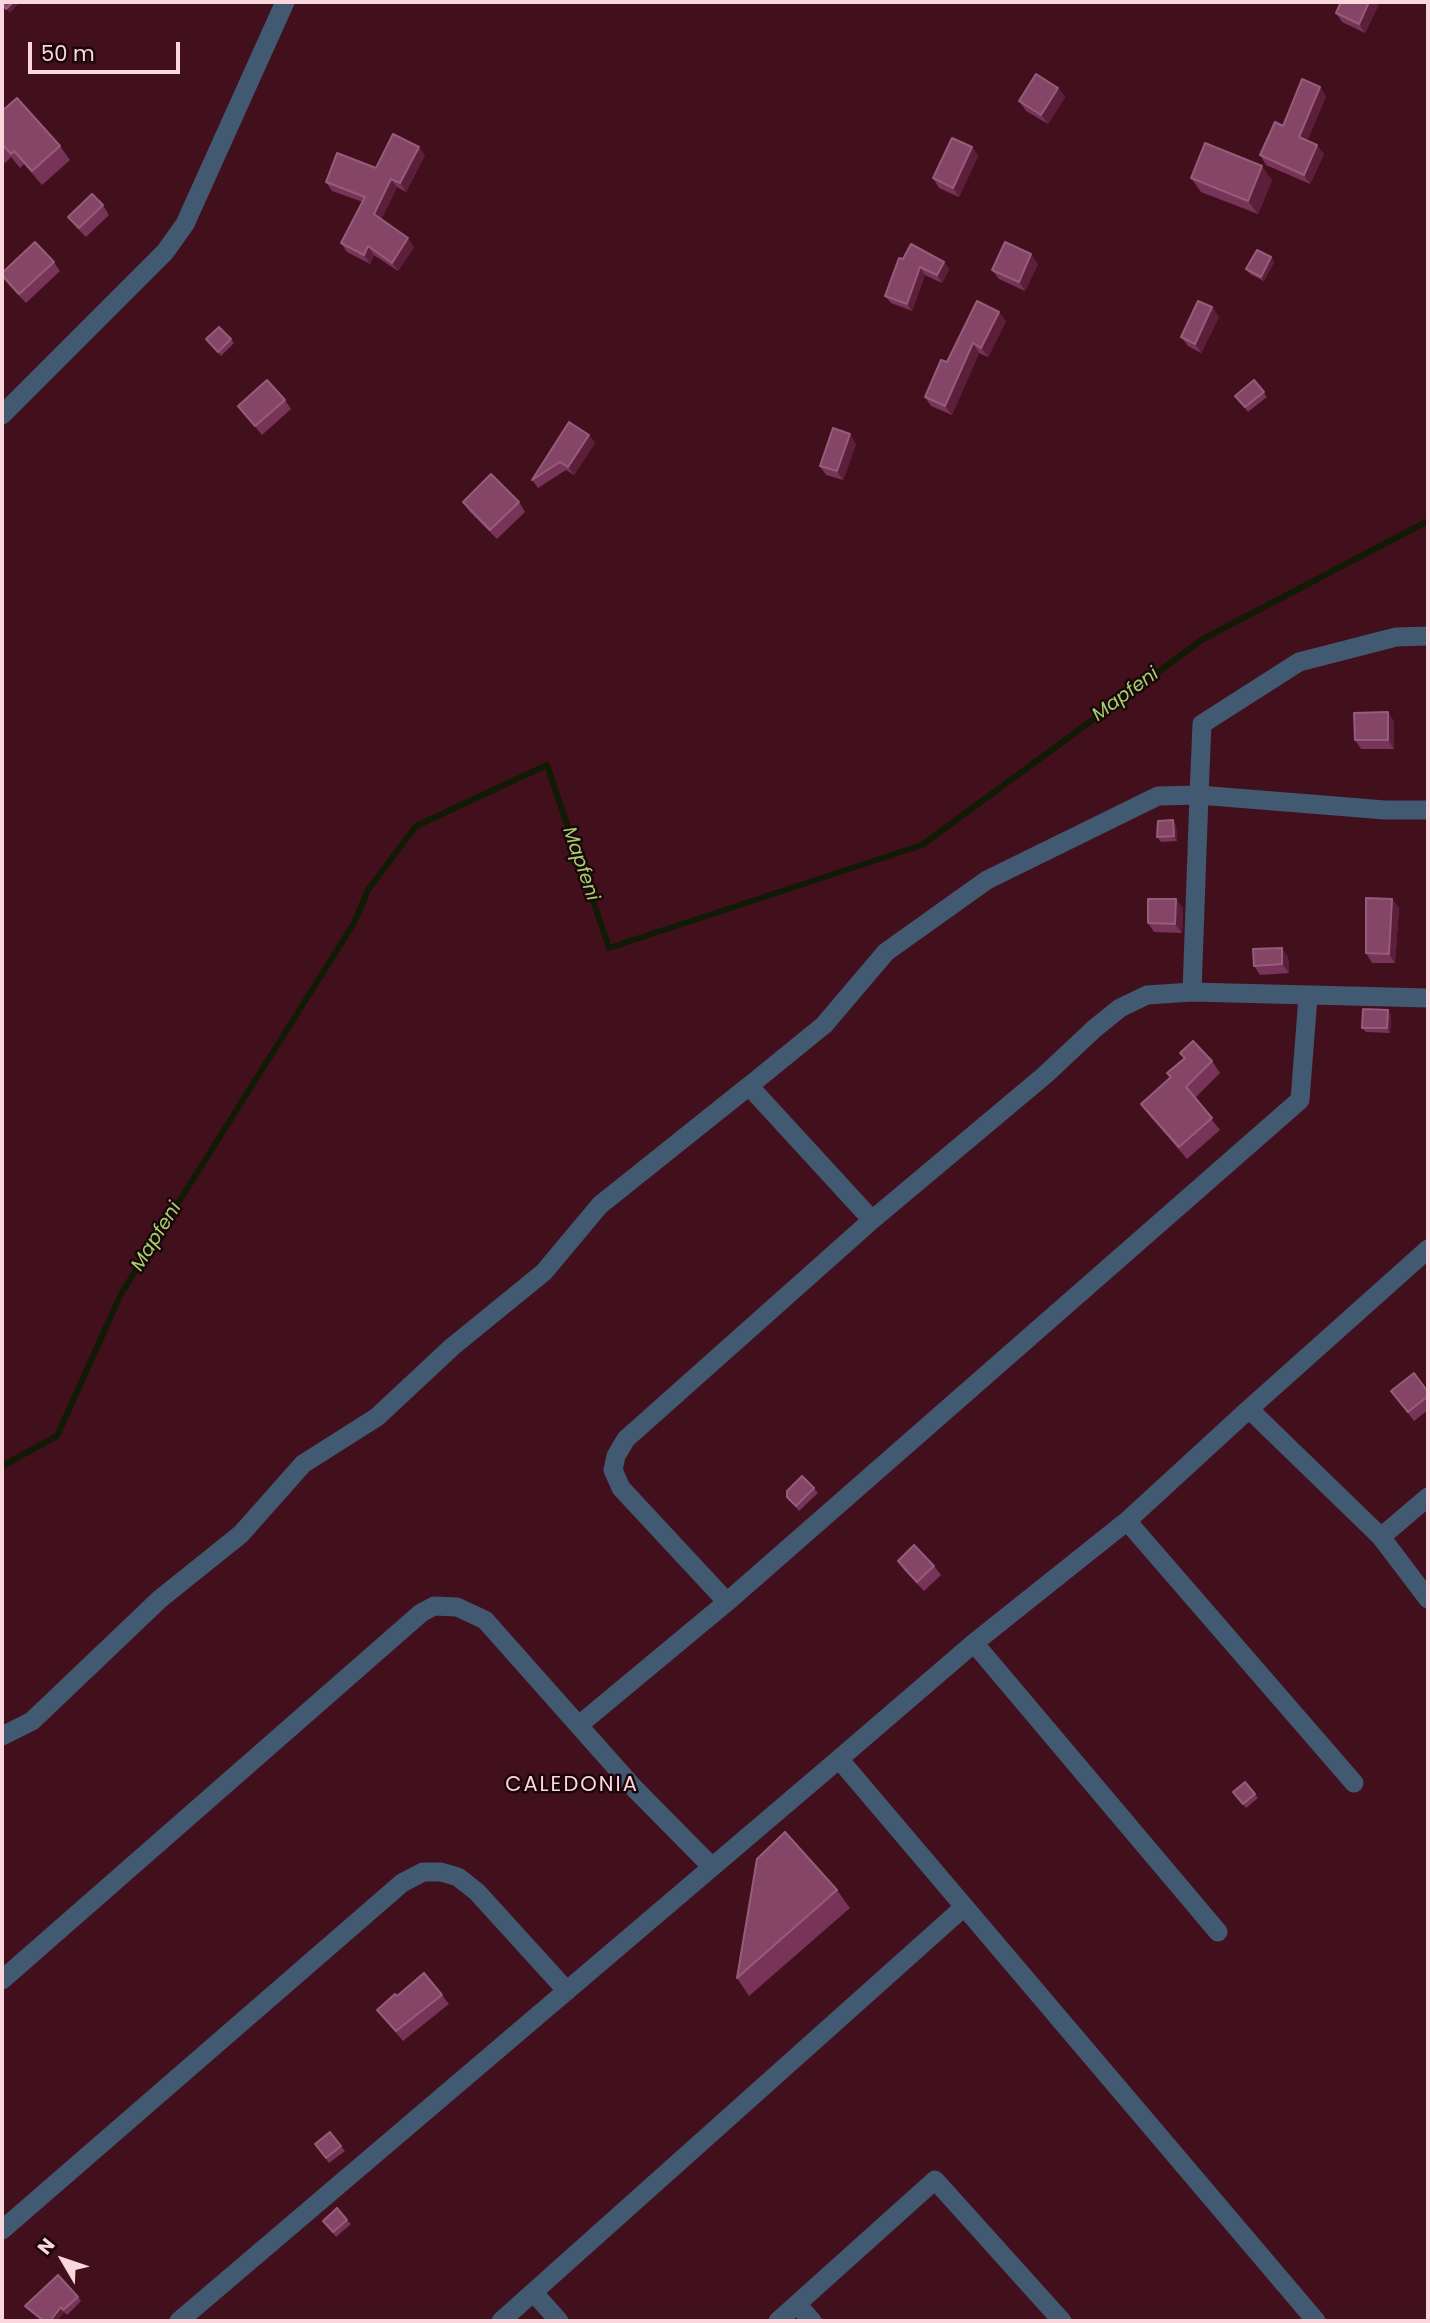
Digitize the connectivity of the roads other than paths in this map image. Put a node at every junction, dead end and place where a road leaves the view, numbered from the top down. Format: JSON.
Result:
{"nodes":[{"id":1,"x":285,"y":2,"type":"edge"},
{"id":2,"x":2,"y":415,"type":"edge"},
{"id":3,"x":1428,"y":636,"type":"edge"},
{"id":4,"x":1199,"y":795,"type":"junction"},
{"id":5,"x":1428,"y":810,"type":"edge"},
{"id":6,"x":1192,"y":992,"type":"junction"},
{"id":7,"x":1308,"y":997,"type":"junction"},
{"id":8,"x":1428,"y":998,"type":"edge"},
{"id":9,"x":749,"y":1086,"type":"junction"},
{"id":10,"x":872,"y":1220,"type":"junction"},
{"id":11,"x":1428,"y":1249,"type":"edge"},
{"id":12,"x":1249,"y":1409,"type":"junction"},
{"id":13,"x":1428,"y":1497,"type":"edge"},
{"id":14,"x":1127,"y":1521,"type":"junction"},
{"id":15,"x":1381,"y":1537,"type":"junction"},
{"id":16,"x":1428,"y":1599,"type":"edge"},
{"id":17,"x":727,"y":1602,"type":"junction"},
{"id":18,"x":974,"y":1643,"type":"junction"},
{"id":19,"x":579,"y":1725,"type":"junction"},
{"id":20,"x":2,"y":1736,"type":"edge"},
{"id":21,"x":839,"y":1759,"type":"junction"},
{"id":22,"x":1354,"y":1783,"type":"dead end"},
{"id":23,"x":712,"y":1867,"type":"junction"},
{"id":24,"x":964,"y":1907,"type":"junction"},
{"id":25,"x":1218,"y":1932,"type":"dead end"},
{"id":26,"x":2,"y":1980,"type":"edge"},
{"id":27,"x":567,"y":1991,"type":"junction"},
{"id":28,"x":2,"y":2230,"type":"edge"},
{"id":29,"x":534,"y":2293,"type":"junction"},
{"id":30,"x":797,"y":2304,"type":"junction"},
{"id":31,"x":179,"y":2321,"type":"edge"},
{"id":32,"x":501,"y":2321,"type":"edge"},
{"id":33,"x":559,"y":2321,"type":"edge"},
{"id":34,"x":778,"y":2321,"type":"edge"},
{"id":35,"x":812,"y":2321,"type":"edge"},
{"id":36,"x":1062,"y":2321,"type":"edge"},
{"id":37,"x":1316,"y":2321,"type":"edge"}],
"edges":[{"from":1,"to":2,"type":"street"},
{"from":3,"to":4,"type":"street"},
{"from":4,"to":5,"type":"street"},
{"from":4,"to":6,"type":"street"},
{"from":4,"to":9,"type":"street"},
{"from":6,"to":7,"type":"street"},
{"from":6,"to":10,"type":"street"},
{"from":7,"to":8,"type":"street"},
{"from":7,"to":17,"type":"street"},
{"from":9,"to":10,"type":"street"},
{"from":9,"to":20,"type":"street"},
{"from":10,"to":17,"type":"street"},
{"from":11,"to":12,"type":"street"},
{"from":12,"to":14,"type":"street"},
{"from":12,"to":15,"type":"street"},
{"from":13,"to":15,"type":"street"},
{"from":14,"to":18,"type":"street"},
{"from":14,"to":22,"type":"street"},
{"from":15,"to":16,"type":"street"},
{"from":17,"to":19,"type":"street"},
{"from":18,"to":21,"type":"street"},
{"from":18,"to":25,"type":"street"},
{"from":19,"to":23,"type":"street"},
{"from":19,"to":26,"type":"street"},
{"from":21,"to":23,"type":"street"},
{"from":21,"to":24,"type":"street"},
{"from":23,"to":27,"type":"street"},
{"from":24,"to":29,"type":"street"},
{"from":24,"to":37,"type":"street"},
{"from":27,"to":28,"type":"street"},
{"from":27,"to":31,"type":"street"},
{"from":29,"to":32,"type":"street"},
{"from":29,"to":33,"type":"street"},
{"from":30,"to":34,"type":"street"},
{"from":30,"to":35,"type":"street"},
{"from":30,"to":36,"type":"street"}]}
